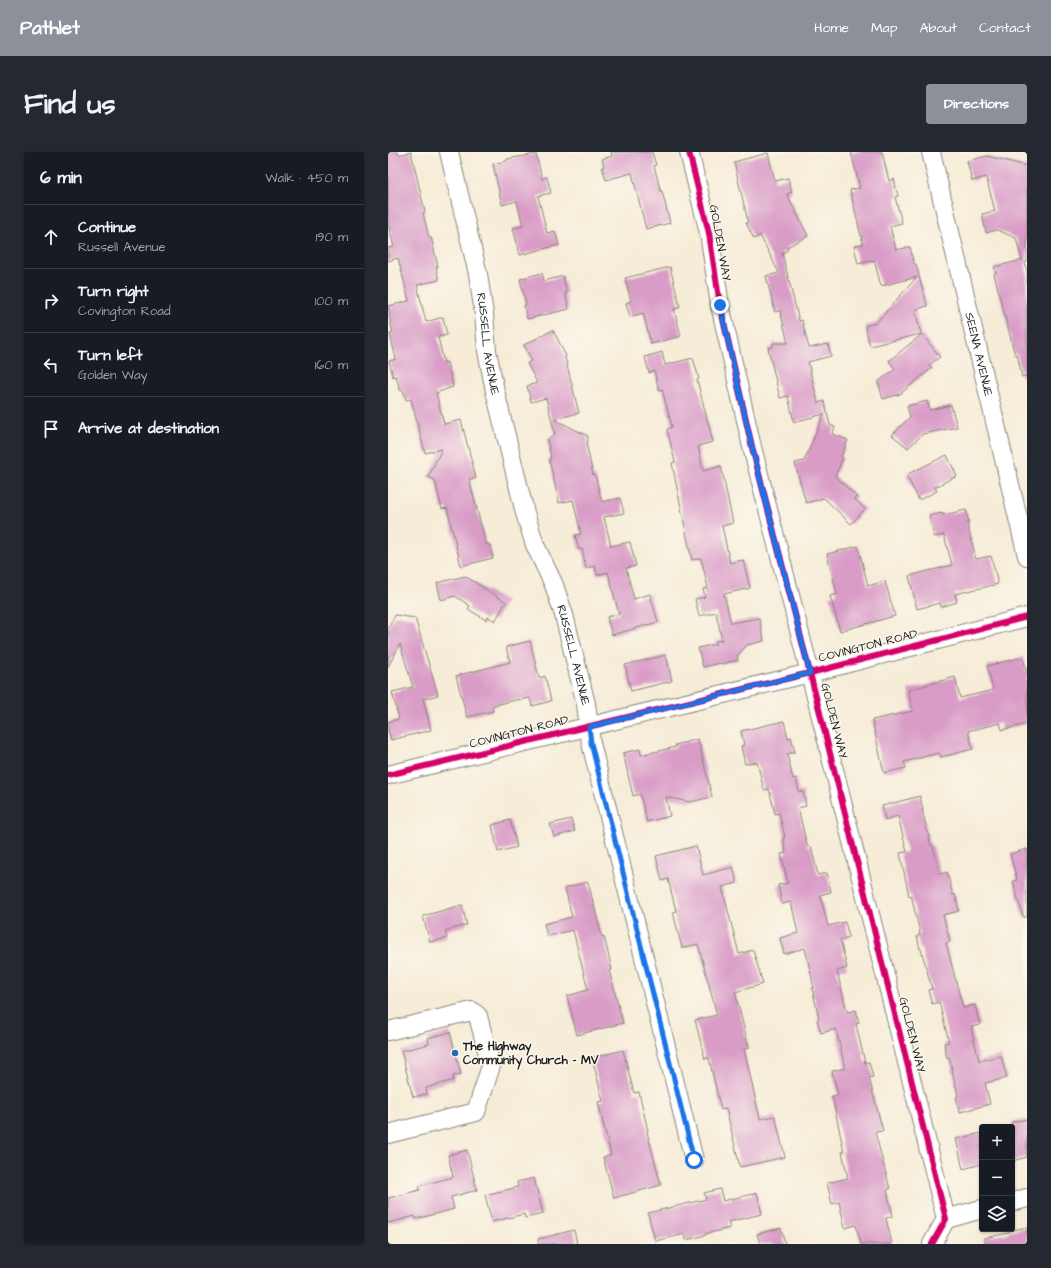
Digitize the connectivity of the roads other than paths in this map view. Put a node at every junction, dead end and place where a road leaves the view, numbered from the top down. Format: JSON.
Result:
{"nodes":[{"id":1,"x":449,"y":152,"type":"edge"},
{"id":2,"x":689,"y":152,"type":"edge"},
{"id":3,"x":931,"y":152,"type":"edge"},
{"id":4,"x":1027,"y":556,"type":"edge"},
{"id":5,"x":1027,"y":617,"type":"edge"},
{"id":6,"x":810,"y":673,"type":"junction"},
{"id":7,"x":589,"y":727,"type":"junction"},
{"id":8,"x":388,"y":775,"type":"edge"},
{"id":9,"x":388,"y":1032,"type":"edge"},
{"id":10,"x":388,"y":1134,"type":"edge"},
{"id":11,"x":694,"y":1160,"type":"dead end"},
{"id":12,"x":1027,"y":1198,"type":"edge"},
{"id":13,"x":1015,"y":1201,"type":"edge"},
{"id":14,"x":979,"y":1210,"type":"edge"},
{"id":15,"x":946,"y":1218,"type":"junction"},
{"id":16,"x":932,"y":1244,"type":"edge"}],
"edges":[{"from":1,"to":7,"type":"street","name":"RUSSELL AVENUE"},
{"from":2,"to":6,"type":"street","name":"GOLDEN WAY"},
{"from":3,"to":4,"type":"street","name":"SEENA AVENUE"},
{"from":5,"to":6,"type":"street","name":"COVINGTON ROAD"},
{"from":6,"to":7,"type":"street","name":"COVINGTON ROAD"},
{"from":6,"to":15,"type":"street","name":"GOLDEN WAY"},
{"from":7,"to":8,"type":"street","name":"COVINGTON ROAD"},
{"from":7,"to":11,"type":"street","name":"RUSSELL AVENUE"},
{"from":9,"to":10,"type":"street"},
{"from":12,"to":13,"type":"street"},
{"from":14,"to":15,"type":"street"},
{"from":15,"to":16,"type":"street"}]}
